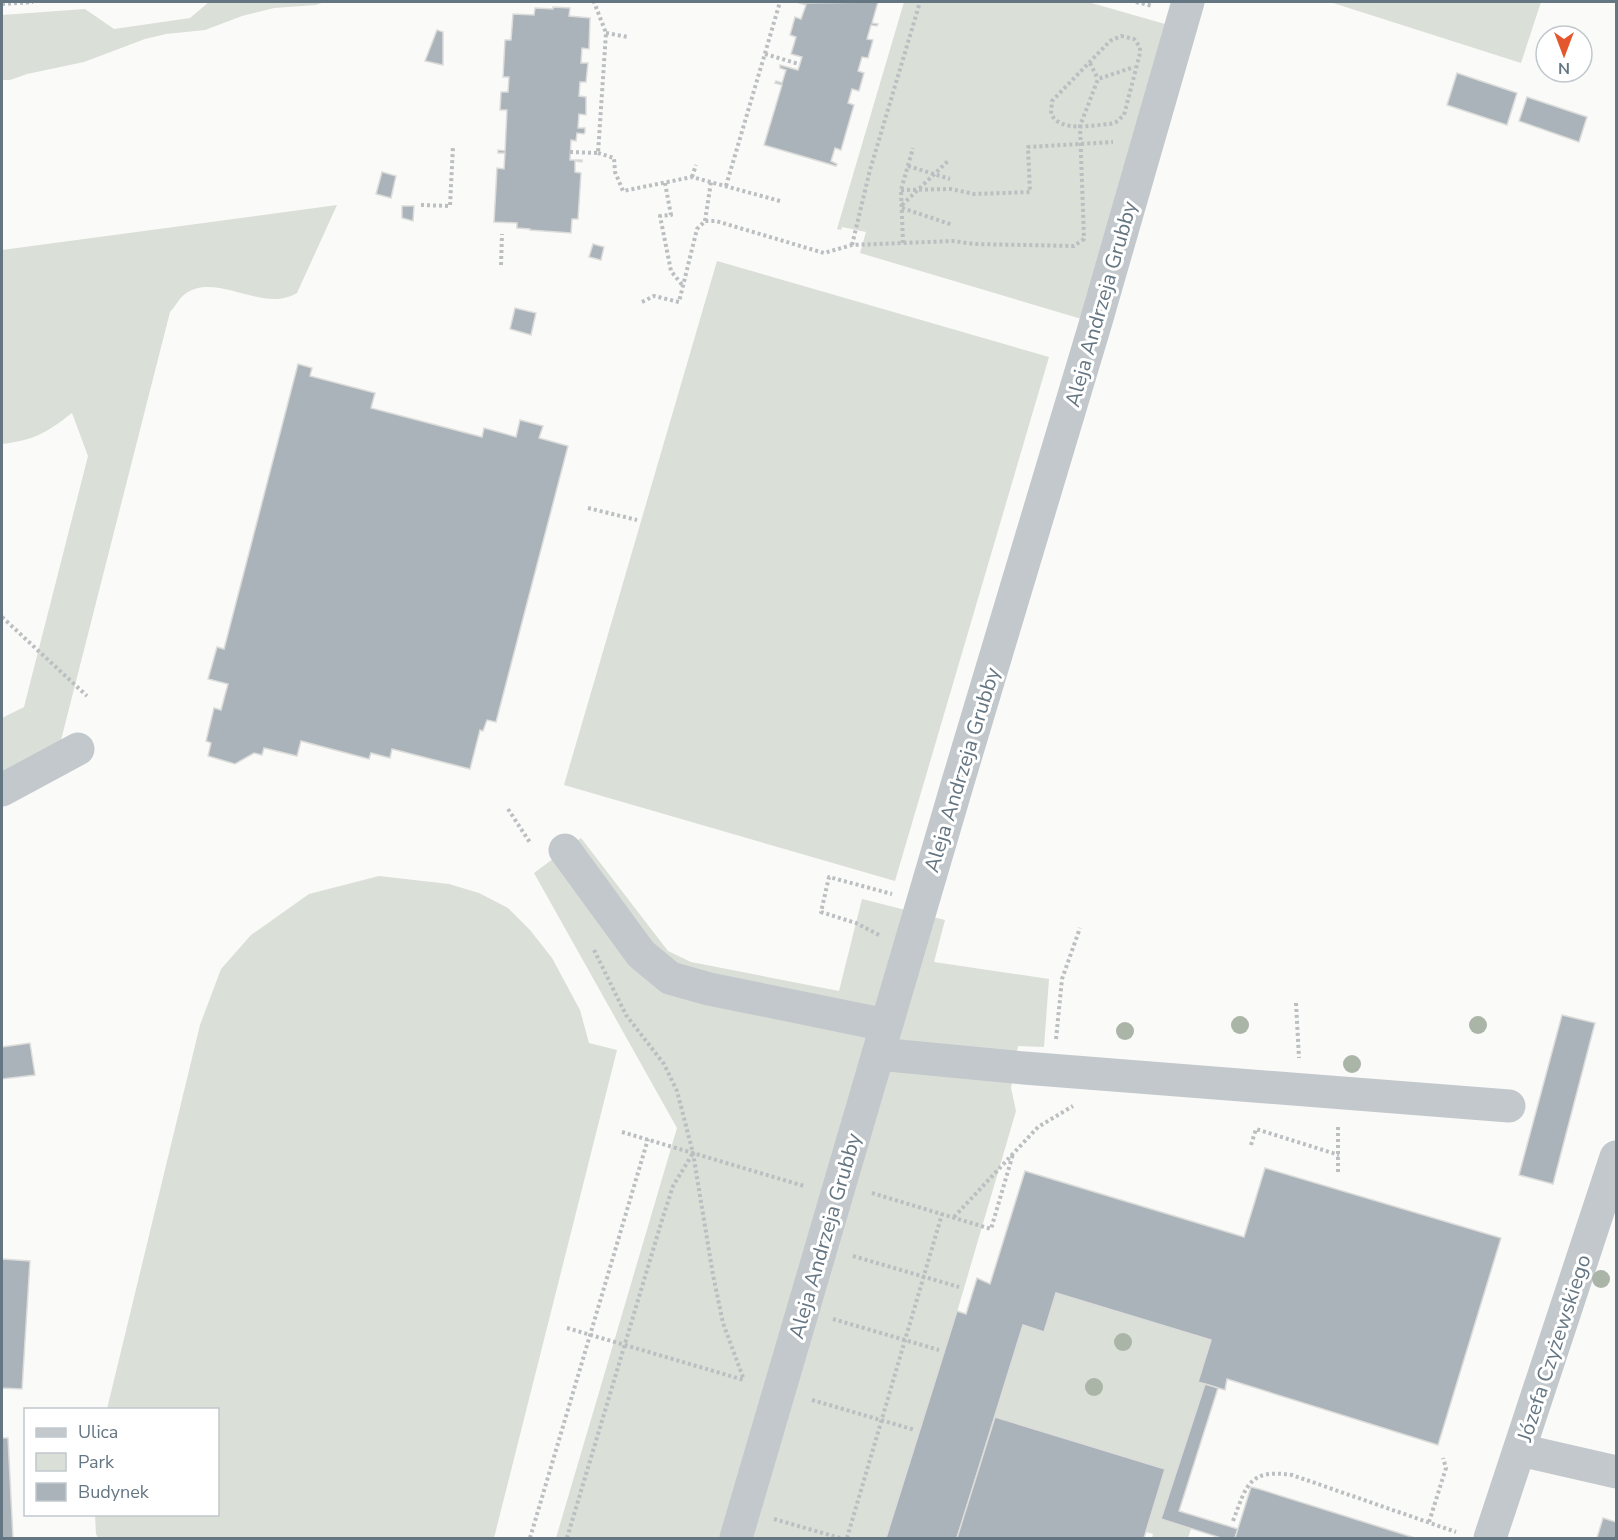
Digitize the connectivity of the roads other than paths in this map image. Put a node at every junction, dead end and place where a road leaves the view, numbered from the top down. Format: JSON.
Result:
{"nodes":[{"id":1,"x":1188,"y":2,"type":"edge"},
{"id":2,"x":78,"y":749,"type":"dead end"},
{"id":3,"x":2,"y":790,"type":"edge"},
{"id":4,"x":549,"y":849,"type":"road end"},
{"id":5,"x":882,"y":1039,"type":"junction"},
{"id":6,"x":1509,"y":1106,"type":"dead end"},
{"id":7,"x":1617,"y":1157,"type":"edge"},
{"id":8,"x":1520,"y":1450,"type":"junction"},
{"id":9,"x":1617,"y":1472,"type":"edge"},
{"id":10,"x":740,"y":1525,"type":"edge"},
{"id":11,"x":1490,"y":1539,"type":"edge"}],
"edges":[{"from":1,"to":5,"type":"street","name":"Aleja Andrzeja Grubby"},
{"from":2,"to":3,"type":"street"},
{"from":4,"to":5,"type":"street"},
{"from":5,"to":6,"type":"street"},
{"from":5,"to":10,"type":"street","name":"Aleja Andrzeja Grubby"},
{"from":7,"to":8,"type":"street","name":"Józefa Czyżewskiego"},
{"from":8,"to":9,"type":"street"},
{"from":8,"to":11,"type":"street","name":"Józefa Czyżewskiego"}]}
